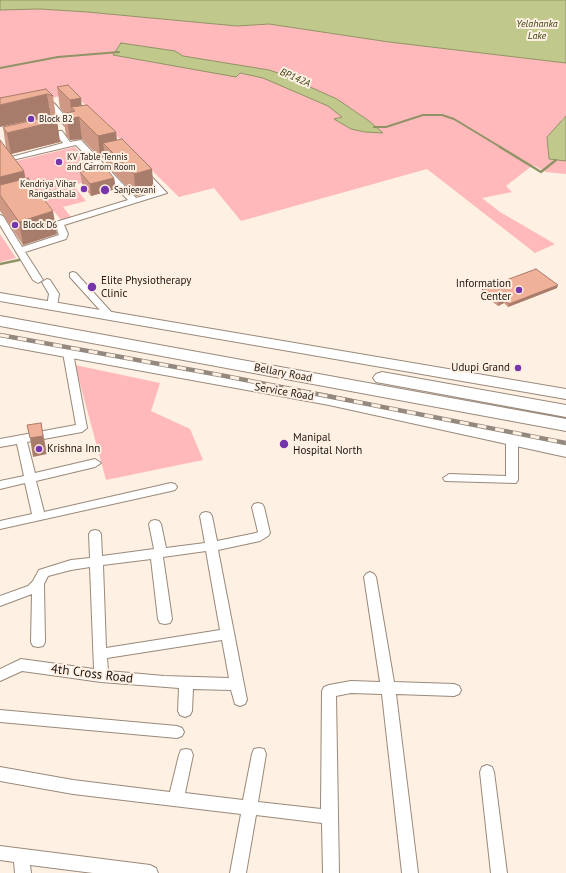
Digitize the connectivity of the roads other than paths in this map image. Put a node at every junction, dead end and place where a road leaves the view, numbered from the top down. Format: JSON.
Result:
{"nodes":[{"id":1,"x":42,"y":107,"type":"edge"},
{"id":2,"x":61,"y":116,"type":"junction"},
{"id":3,"x":51,"y":119,"type":"edge"},
{"id":4,"x":85,"y":123,"type":"edge"},
{"id":5,"x":79,"y":131,"type":"edge"},
{"id":6,"x":36,"y":138,"type":"edge"},
{"id":7,"x":78,"y":142,"type":"junction"},
{"id":8,"x":69,"y":145,"type":"junction"},
{"id":9,"x":0,"y":165,"type":"edge"},
{"id":10,"x":136,"y":166,"type":"edge"},
{"id":11,"x":134,"y":201,"type":"junction"},
{"id":12,"x":0,"y":218,"type":"edge"},
{"id":13,"x":22,"y":250,"type":"junction"},
{"id":14,"x":72,"y":275,"type":"dead end"},
{"id":15,"x":45,"y":290,"type":"junction"},
{"id":16,"x":0,"y":297,"type":"edge"},
{"id":17,"x":0,"y":311,"type":"edge"},
{"id":18,"x":110,"y":316,"type":"junction"},
{"id":19,"x":0,"y":321,"type":"edge"},
{"id":20,"x":0,"y":341,"type":"edge"},
{"id":21,"x":68,"y":353,"type":"junction"},
{"id":22,"x":566,"y":394,"type":"edge"},
{"id":23,"x":566,"y":411,"type":"edge"},
{"id":24,"x":566,"y":425,"type":"edge"},
{"id":25,"x":21,"y":439,"type":"junction"},
{"id":26,"x":512,"y":439,"type":"junction"},
{"id":27,"x":0,"y":443,"type":"edge"},
{"id":28,"x":566,"y":451,"type":"edge"},
{"id":29,"x":95,"y":463,"type":"dead end"},
{"id":30,"x":29,"y":478,"type":"junction"},
{"id":31,"x":449,"y":478,"type":"dead end"},
{"id":32,"x":0,"y":485,"type":"edge"},
{"id":33,"x":171,"y":487,"type":"dead end"},
{"id":34,"x":258,"y":507,"type":"dead end"},
{"id":35,"x":206,"y":516,"type":"dead end"},
{"id":36,"x":38,"y":517,"type":"junction"},
{"id":37,"x":155,"y":524,"type":"dead end"},
{"id":38,"x":0,"y":525,"type":"edge"},
{"id":39,"x":95,"y":534,"type":"dead end"},
{"id":40,"x":213,"y":546,"type":"junction"},
{"id":41,"x":158,"y":554,"type":"junction"},
{"id":42,"x":97,"y":562,"type":"junction"},
{"id":43,"x":370,"y":576,"type":"dead end"},
{"id":44,"x":38,"y":584,"type":"junction"},
{"id":45,"x":0,"y":601,"type":"edge"},
{"id":46,"x":165,"y":619,"type":"dead end"},
{"id":47,"x":228,"y":634,"type":"junction"},
{"id":48,"x":38,"y":642,"type":"dead end"},
{"id":49,"x":100,"y":654,"type":"junction"},
{"id":50,"x":0,"y":675,"type":"edge"},
{"id":51,"x":101,"y":676,"type":"junction"},
{"id":52,"x":186,"y":682,"type":"junction"},
{"id":53,"x":237,"y":684,"type":"junction"},
{"id":54,"x":388,"y":688,"type":"junction"},
{"id":55,"x":454,"y":690,"type":"dead end"},
{"id":56,"x":240,"y":700,"type":"dead end"},
{"id":57,"x":185,"y":710,"type":"dead end"},
{"id":58,"x":0,"y":716,"type":"edge"},
{"id":59,"x":177,"y":732,"type":"dead end"},
{"id":60,"x":259,"y":754,"type":"dead end"},
{"id":61,"x":186,"y":755,"type":"dead end"},
{"id":62,"x":487,"y":772,"type":"dead end"},
{"id":63,"x":0,"y":774,"type":"edge"},
{"id":64,"x":176,"y":799,"type":"junction"},
{"id":65,"x":249,"y":807,"type":"junction"},
{"id":66,"x":329,"y":817,"type":"junction"},
{"id":67,"x":0,"y":853,"type":"edge"},
{"id":68,"x":22,"y":856,"type":"junction"},
{"id":69,"x":90,"y":869,"type":"edge"},
{"id":70,"x":23,"y":873,"type":"edge"},
{"id":71,"x":150,"y":873,"type":"edge"},
{"id":72,"x":238,"y":873,"type":"edge"},
{"id":73,"x":331,"y":873,"type":"edge"},
{"id":74,"x":410,"y":873,"type":"edge"},
{"id":75,"x":499,"y":873,"type":"edge"}],
"edges":[{"from":1,"to":2,"type":"street"},
{"from":2,"to":3,"type":"street"},
{"from":2,"to":4,"type":"street"},
{"from":5,"to":7,"type":"street"},
{"from":6,"to":8,"type":"street"},
{"from":7,"to":8,"type":"street"},
{"from":7,"to":11,"type":"street"},
{"from":8,"to":9,"type":"street"},
{"from":10,"to":11,"type":"street"},
{"from":11,"to":13,"type":"street"},
{"from":12,"to":13,"type":"street"},
{"from":13,"to":15,"type":"street"},
{"from":14,"to":18,"type":"street"},
{"from":15,"to":16,"type":"main road"},
{"from":15,"to":18,"type":"main road"},
{"from":17,"to":23,"type":"highway","name":"Bellary Road"},
{"from":18,"to":22,"type":"main road"},
{"from":19,"to":24,"type":"highway","name":"Bellary Road"},
{"from":20,"to":21,"type":"main road","name":"Service Road"},
{"from":21,"to":25,"type":"street"},
{"from":21,"to":26,"type":"main road","name":"Service Road"},
{"from":25,"to":27,"type":"street"},
{"from":25,"to":30,"type":"street"},
{"from":26,"to":28,"type":"main road","name":"Service Road"},
{"from":26,"to":31,"type":"street"},
{"from":29,"to":30,"type":"street"},
{"from":30,"to":32,"type":"street"},
{"from":30,"to":36,"type":"street"},
{"from":33,"to":36,"type":"street"},
{"from":34,"to":40,"type":"street"},
{"from":35,"to":40,"type":"street"},
{"from":36,"to":38,"type":"street"},
{"from":37,"to":41,"type":"street"},
{"from":39,"to":42,"type":"street"},
{"from":40,"to":41,"type":"street"},
{"from":40,"to":47,"type":"street"},
{"from":41,"to":42,"type":"street"},
{"from":41,"to":46,"type":"street"},
{"from":42,"to":44,"type":"street"},
{"from":42,"to":49,"type":"street"},
{"from":43,"to":54,"type":"street"},
{"from":44,"to":45,"type":"street"},
{"from":44,"to":48,"type":"street"},
{"from":47,"to":49,"type":"street"},
{"from":47,"to":53,"type":"street"},
{"from":49,"to":51,"type":"street"},
{"from":50,"to":51,"type":"street","name":"4th Cross Road"},
{"from":51,"to":52,"type":"street","name":"4th Cross Road"},
{"from":52,"to":53,"type":"street","name":"4th Cross Road"},
{"from":52,"to":57,"type":"street"},
{"from":53,"to":56,"type":"street"},
{"from":54,"to":55,"type":"street"},
{"from":54,"to":66,"type":"street"},
{"from":54,"to":74,"type":"street"},
{"from":58,"to":59,"type":"street"},
{"from":60,"to":65,"type":"street"},
{"from":61,"to":64,"type":"street"},
{"from":62,"to":75,"type":"street"},
{"from":63,"to":64,"type":"street"},
{"from":64,"to":65,"type":"street"},
{"from":65,"to":66,"type":"street"},
{"from":65,"to":72,"type":"street"},
{"from":66,"to":73,"type":"street"},
{"from":67,"to":68,"type":"street"},
{"from":68,"to":69,"type":"street"},
{"from":68,"to":70,"type":"street"},
{"from":69,"to":71,"type":"street"}]}
